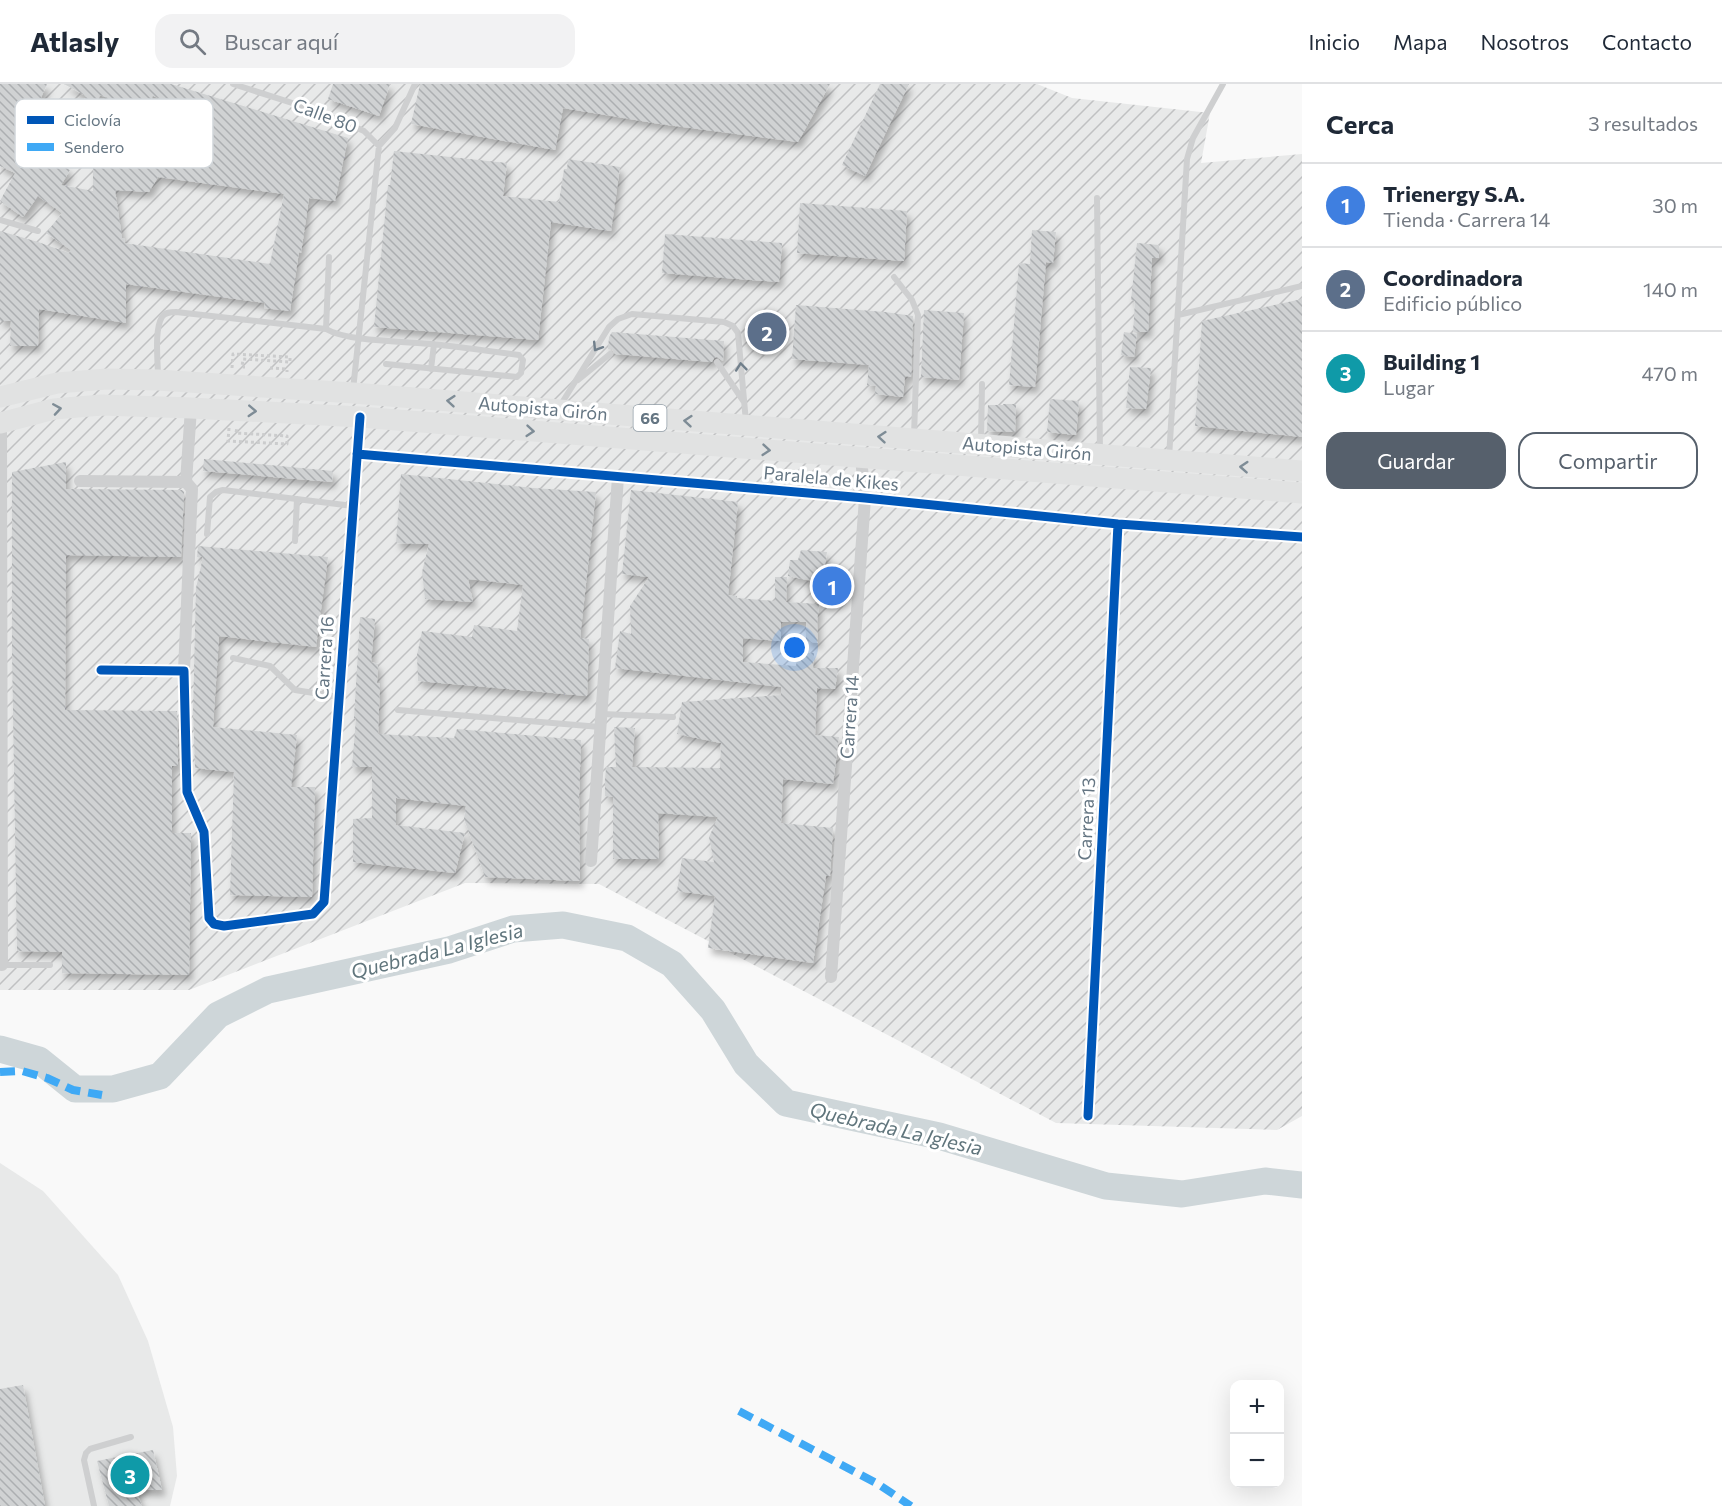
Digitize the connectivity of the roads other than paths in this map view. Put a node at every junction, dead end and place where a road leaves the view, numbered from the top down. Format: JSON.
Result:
{"nodes":[{"id":1,"x":233,"y":84,"type":"edge"},
{"id":2,"x":415,"y":84,"type":"edge"},
{"id":3,"x":1223,"y":84,"type":"edge"},
{"id":4,"x":379,"y":146,"type":"junction"},
{"id":5,"x":1097,"y":198,"type":"dead end"},
{"id":6,"x":0,"y":220,"type":"edge"},
{"id":7,"x":38,"y":231,"type":"dead end"},
{"id":8,"x":329,"y":257,"type":"dead end"},
{"id":9,"x":894,"y":277,"type":"dead end"},
{"id":10,"x":1302,"y":286,"type":"edge"},
{"id":11,"x":1178,"y":315,"type":"junction"},
{"id":12,"x":326,"y":329,"type":"junction"},
{"id":13,"x":359,"y":337,"type":"junction"},
{"id":14,"x":434,"y":344,"type":"junction"},
{"id":15,"x":610,"y":354,"type":"dead end"},
{"id":16,"x":717,"y":362,"type":"dead end"},
{"id":17,"x":386,"y":364,"type":"dead end"},
{"id":18,"x":430,"y":369,"type":"junction"},
{"id":19,"x":158,"y":380,"type":"junction"},
{"id":20,"x":574,"y":382,"type":"junction"},
{"id":21,"x":982,"y":384,"type":"dead end"},
{"id":22,"x":353,"y":393,"type":"junction"},
{"id":23,"x":0,"y":397,"type":"edge"},
{"id":24,"x":744,"y":402,"type":"junction"},
{"id":25,"x":190,"y":408,"type":"junction"},
{"id":26,"x":557,"y":410,"type":"junction"},
{"id":27,"x":360,"y":417,"type":"junction"},
{"id":28,"x":1,"y":422,"type":"edge"},
{"id":29,"x":747,"y":425,"type":"junction"},
{"id":30,"x":914,"y":440,"type":"junction"},
{"id":31,"x":981,"y":445,"type":"junction"},
{"id":32,"x":357,"y":454,"type":"junction"},
{"id":33,"x":1100,"y":456,"type":"junction"},
{"id":34,"x":861,"y":458,"type":"junction"},
{"id":35,"x":1169,"y":461,"type":"junction"},
{"id":36,"x":1302,"y":471,"type":"edge"},
{"id":37,"x":618,"y":477,"type":"junction"},
{"id":38,"x":80,"y":481,"type":"dead end"},
{"id":39,"x":186,"y":482,"type":"junction"},
{"id":40,"x":1302,"y":493,"type":"edge"},
{"id":41,"x":865,"y":498,"type":"junction"},
{"id":42,"x":297,"y":499,"type":"junction"},
{"id":43,"x":353,"y":506,"type":"junction"},
{"id":44,"x":1118,"y":524,"type":"junction"},
{"id":45,"x":207,"y":534,"type":"dead end"},
{"id":46,"x":1302,"y":537,"type":"edge"},
{"id":47,"x":295,"y":541,"type":"dead end"},
{"id":48,"x":233,"y":658,"type":"dead end"},
{"id":49,"x":101,"y":670,"type":"dead end"},
{"id":50,"x":184,"y":671,"type":"junction"},
{"id":51,"x":339,"y":697,"type":"junction"},
{"id":52,"x":398,"y":710,"type":"dead end"},
{"id":53,"x":673,"y":717,"type":"dead end"},
{"id":54,"x":601,"y":721,"type":"junction"},
{"id":55,"x":591,"y":861,"type":"dead end"},
{"id":56,"x":1,"y":965,"type":"edge"},
{"id":57,"x":50,"y":965,"type":"dead end"},
{"id":58,"x":831,"y":977,"type":"dead end"},
{"id":59,"x":1088,"y":1116,"type":"dead end"},
{"id":60,"x":131,"y":1437,"type":"dead end"},
{"id":61,"x":93,"y":1506,"type":"edge"}],
"edges":[{"from":1,"to":4,"type":"lane","name":"Calle 80"},
{"from":2,"to":4,"type":"lane"},
{"from":3,"to":11,"type":"lane"},
{"from":4,"to":13,"type":"lane"},
{"from":5,"to":33,"type":"lane"},
{"from":6,"to":7,"type":"lane"},
{"from":8,"to":12,"type":"lane"},
{"from":9,"to":30,"type":"lane"},
{"from":10,"to":11,"type":"lane"},
{"from":11,"to":35,"type":"lane"},
{"from":12,"to":13,"type":"lane"},
{"from":12,"to":19,"type":"lane"},
{"from":13,"to":14,"type":"lane"},
{"from":13,"to":22,"type":"lane"},
{"from":14,"to":18,"type":"lane"},
{"from":14,"to":18,"type":"lane"},
{"from":15,"to":20,"type":"lane"},
{"from":16,"to":24,"type":"lane"},
{"from":17,"to":18,"type":"lane"},
{"from":19,"to":22,"type":"highway","name":"Autopista Girón","number":"66"},
{"from":19,"to":23,"type":"highway","name":"Autopista Girón","number":"66"},
{"from":24,"to":20,"type":"lane","one_way":true},
{"from":20,"to":26,"type":"lane"},
{"from":21,"to":31,"type":"lane"},
{"from":26,"to":22,"type":"highway","name":"Autopista Girón","number":"66","one_way":true},
{"from":24,"to":29,"type":"lane"},
{"from":25,"to":27,"type":"highway","name":"Autopista Girón","number":"66","one_way":true},
{"from":28,"to":25,"type":"highway","name":"Autopista Girón","number":"66","one_way":true},
{"from":25,"to":39,"type":"street"},
{"from":29,"to":26,"type":"highway","name":"Autopista Girón","number":"66","one_way":true},
{"from":27,"to":32,"type":"street","name":"Carrera 16"},
{"from":27,"to":34,"type":"highway","name":"Autopista Girón","number":"66","one_way":true},
{"from":28,"to":56,"type":"street"},
{"from":30,"to":29,"type":"highway","name":"Autopista Girón","number":"66","one_way":true},
{"from":30,"to":31,"type":"highway","name":"Autopista Girón","number":"66"},
{"from":31,"to":33,"type":"highway","name":"Autopista Girón","number":"66"},
{"from":32,"to":37,"type":"street","name":"Paralela de Kikes"},
{"from":32,"to":43,"type":"street","name":"Carrera 16"},
{"from":33,"to":35,"type":"highway","name":"Autopista Girón","number":"66"},
{"from":34,"to":40,"type":"highway","name":"Autopista Girón","number":"66"},
{"from":34,"to":41,"type":"street","name":"Carrera 14"},
{"from":36,"to":35,"type":"highway","name":"Autopista Girón","number":"66","one_way":true},
{"from":37,"to":41,"type":"street","name":"Paralela de Kikes"},
{"from":37,"to":54,"type":"street"},
{"from":38,"to":39,"type":"street"},
{"from":39,"to":50,"type":"street"},
{"from":41,"to":44,"type":"street","name":"Paralela de Kikes"},
{"from":41,"to":58,"type":"street","name":"Carrera 14"},
{"from":42,"to":43,"type":"lane"},
{"from":42,"to":45,"type":"lane"},
{"from":42,"to":47,"type":"lane"},
{"from":43,"to":51,"type":"street","name":"Carrera 16"},
{"from":44,"to":46,"type":"street","name":"Paralela de Kikes"},
{"from":44,"to":59,"type":"street","name":"Carrera 13"},
{"from":48,"to":51,"type":"lane"},
{"from":49,"to":50,"type":"street"},
{"from":50,"to":51,"type":"street","name":"Carrera 16"},
{"from":52,"to":54,"type":"lane"},
{"from":53,"to":54,"type":"lane"},
{"from":54,"to":55,"type":"street"},
{"from":56,"to":57,"type":"lane"},
{"from":60,"to":61,"type":"lane"}]}
